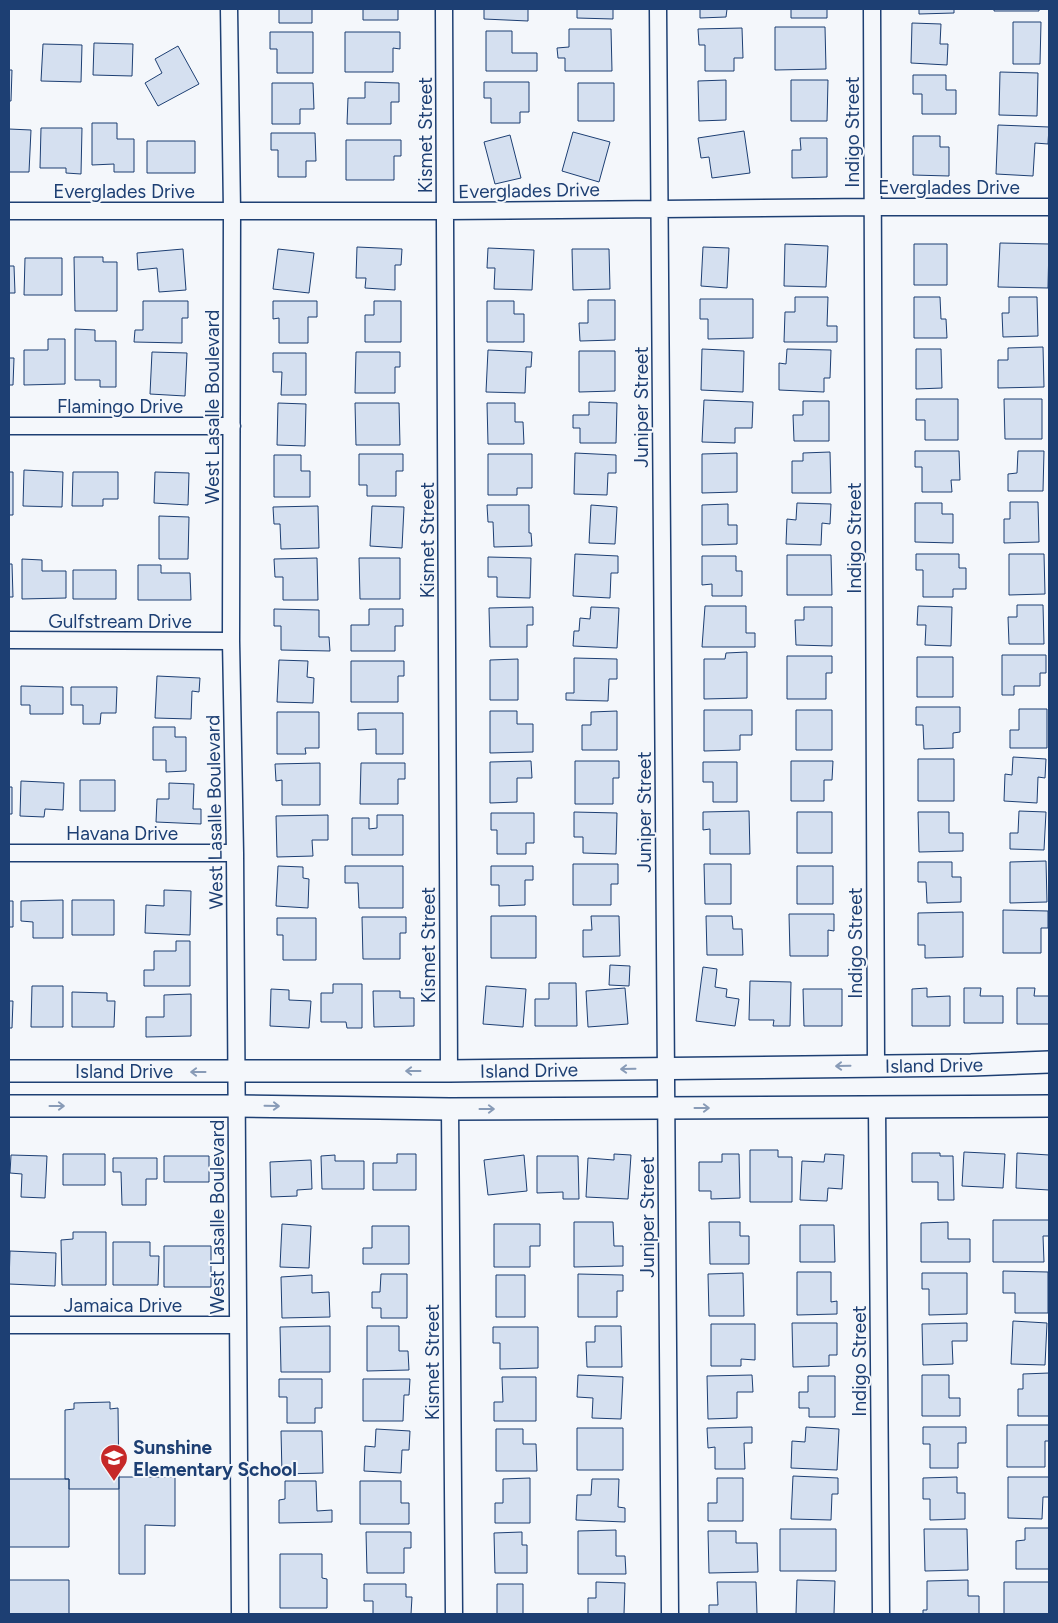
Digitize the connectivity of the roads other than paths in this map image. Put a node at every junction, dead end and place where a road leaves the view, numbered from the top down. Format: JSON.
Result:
{"nodes":[{"id":1,"x":229,"y":9,"type":"edge"},
{"id":2,"x":444,"y":9,"type":"edge"},
{"id":3,"x":658,"y":9,"type":"edge"},
{"id":4,"x":872,"y":9,"type":"edge"},
{"id":5,"x":872,"y":206,"type":"junction"},
{"id":6,"x":1049,"y":207,"type":"edge"},
{"id":7,"x":659,"y":209,"type":"junction"},
{"id":8,"x":9,"y":211,"type":"edge"},
{"id":9,"x":232,"y":211,"type":"junction"},
{"id":10,"x":446,"y":211,"type":"junction"},
{"id":11,"x":9,"y":426,"type":"edge"},
{"id":12,"x":232,"y":426,"type":"junction"},
{"id":13,"x":9,"y":640,"type":"edge"},
{"id":14,"x":231,"y":641,"type":"junction"},
{"id":15,"x":9,"y":853,"type":"edge"},
{"id":16,"x":235,"y":853,"type":"junction"},
{"id":17,"x":1049,"y":1062,"type":"edge"},
{"id":18,"x":876,"y":1066,"type":"junction"},
{"id":19,"x":666,"y":1069,"type":"junction"},
{"id":20,"x":9,"y":1071,"type":"edge"},
{"id":21,"x":449,"y":1071,"type":"junction"},
{"id":22,"x":236,"y":1072,"type":"junction"},
{"id":23,"x":9,"y":1106,"type":"edge"},
{"id":24,"x":236,"y":1106,"type":"junction"},
{"id":25,"x":1049,"y":1106,"type":"edge"},
{"id":26,"x":877,"y":1107,"type":"junction"},
{"id":27,"x":666,"y":1108,"type":"junction"},
{"id":28,"x":450,"y":1109,"type":"junction"},
{"id":29,"x":9,"y":1325,"type":"edge"},
{"id":30,"x":237,"y":1325,"type":"junction"},
{"id":31,"x":240,"y":1614,"type":"edge"},
{"id":32,"x":454,"y":1614,"type":"edge"},
{"id":33,"x":670,"y":1614,"type":"edge"},
{"id":34,"x":882,"y":1614,"type":"edge"}],
"edges":[{"from":1,"to":9,"type":"street","name":"West Lasalle Boulevard"},
{"from":2,"to":10,"type":"street","name":"Kismet Street"},
{"from":3,"to":7,"type":"street","name":"Juniper Street"},
{"from":4,"to":5,"type":"street","name":"Indigo Street"},
{"from":5,"to":6,"type":"street","name":"Everglades Drive"},
{"from":5,"to":7,"type":"street","name":"Everglades Drive"},
{"from":5,"to":18,"type":"street","name":"Indigo Street"},
{"from":7,"to":10,"type":"street","name":"Everglades Drive"},
{"from":7,"to":19,"type":"street","name":"Juniper Street"},
{"from":8,"to":9,"type":"street","name":"Everglades Drive"},
{"from":9,"to":10,"type":"street","name":"Everglades Drive"},
{"from":9,"to":12,"type":"street","name":"West Lasalle Boulevard"},
{"from":10,"to":21,"type":"street","name":"Kismet Street"},
{"from":11,"to":12,"type":"street","name":"Flamingo Drive"},
{"from":12,"to":14,"type":"street","name":"West Lasalle Boulevard"},
{"from":13,"to":14,"type":"street","name":"Gulfstream Drive"},
{"from":14,"to":16,"type":"street","name":"West Lasalle Boulevard"},
{"from":15,"to":16,"type":"street","name":"Havana Drive"},
{"from":16,"to":22,"type":"street","name":"West Lasalle Boulevard"},
{"from":17,"to":18,"type":"street","name":"Island Drive"},
{"from":18,"to":19,"type":"street","name":"Island Drive","one_way":true},
{"from":19,"to":21,"type":"street","name":"Island Drive","one_way":true},
{"from":19,"to":27,"type":"street","name":"Juniper Street"},
{"from":22,"to":20,"type":"street","name":"Island Drive","one_way":true},
{"from":21,"to":22,"type":"street","name":"Island Drive","one_way":true},
{"from":22,"to":24,"type":"street","name":"West Lasalle Boulevard"},
{"from":23,"to":24,"type":"street","name":"Island Drive","one_way":true},
{"from":24,"to":28,"type":"street","name":"Island Drive","one_way":true},
{"from":24,"to":30,"type":"street","name":"West Lasalle Boulevard"},
{"from":25,"to":26,"type":"street","name":"Island Drive"},
{"from":27,"to":26,"type":"street","name":"Island Drive","one_way":true},
{"from":26,"to":34,"type":"street","name":"Indigo Street"},
{"from":28,"to":27,"type":"street","name":"Island Drive","one_way":true},
{"from":27,"to":33,"type":"street","name":"Juniper Street"},
{"from":28,"to":32,"type":"street","name":"Kismet Street"},
{"from":29,"to":30,"type":"street","name":"Jamaica Drive"},
{"from":30,"to":31,"type":"street","name":"West Lasalle Boulevard"}]}
